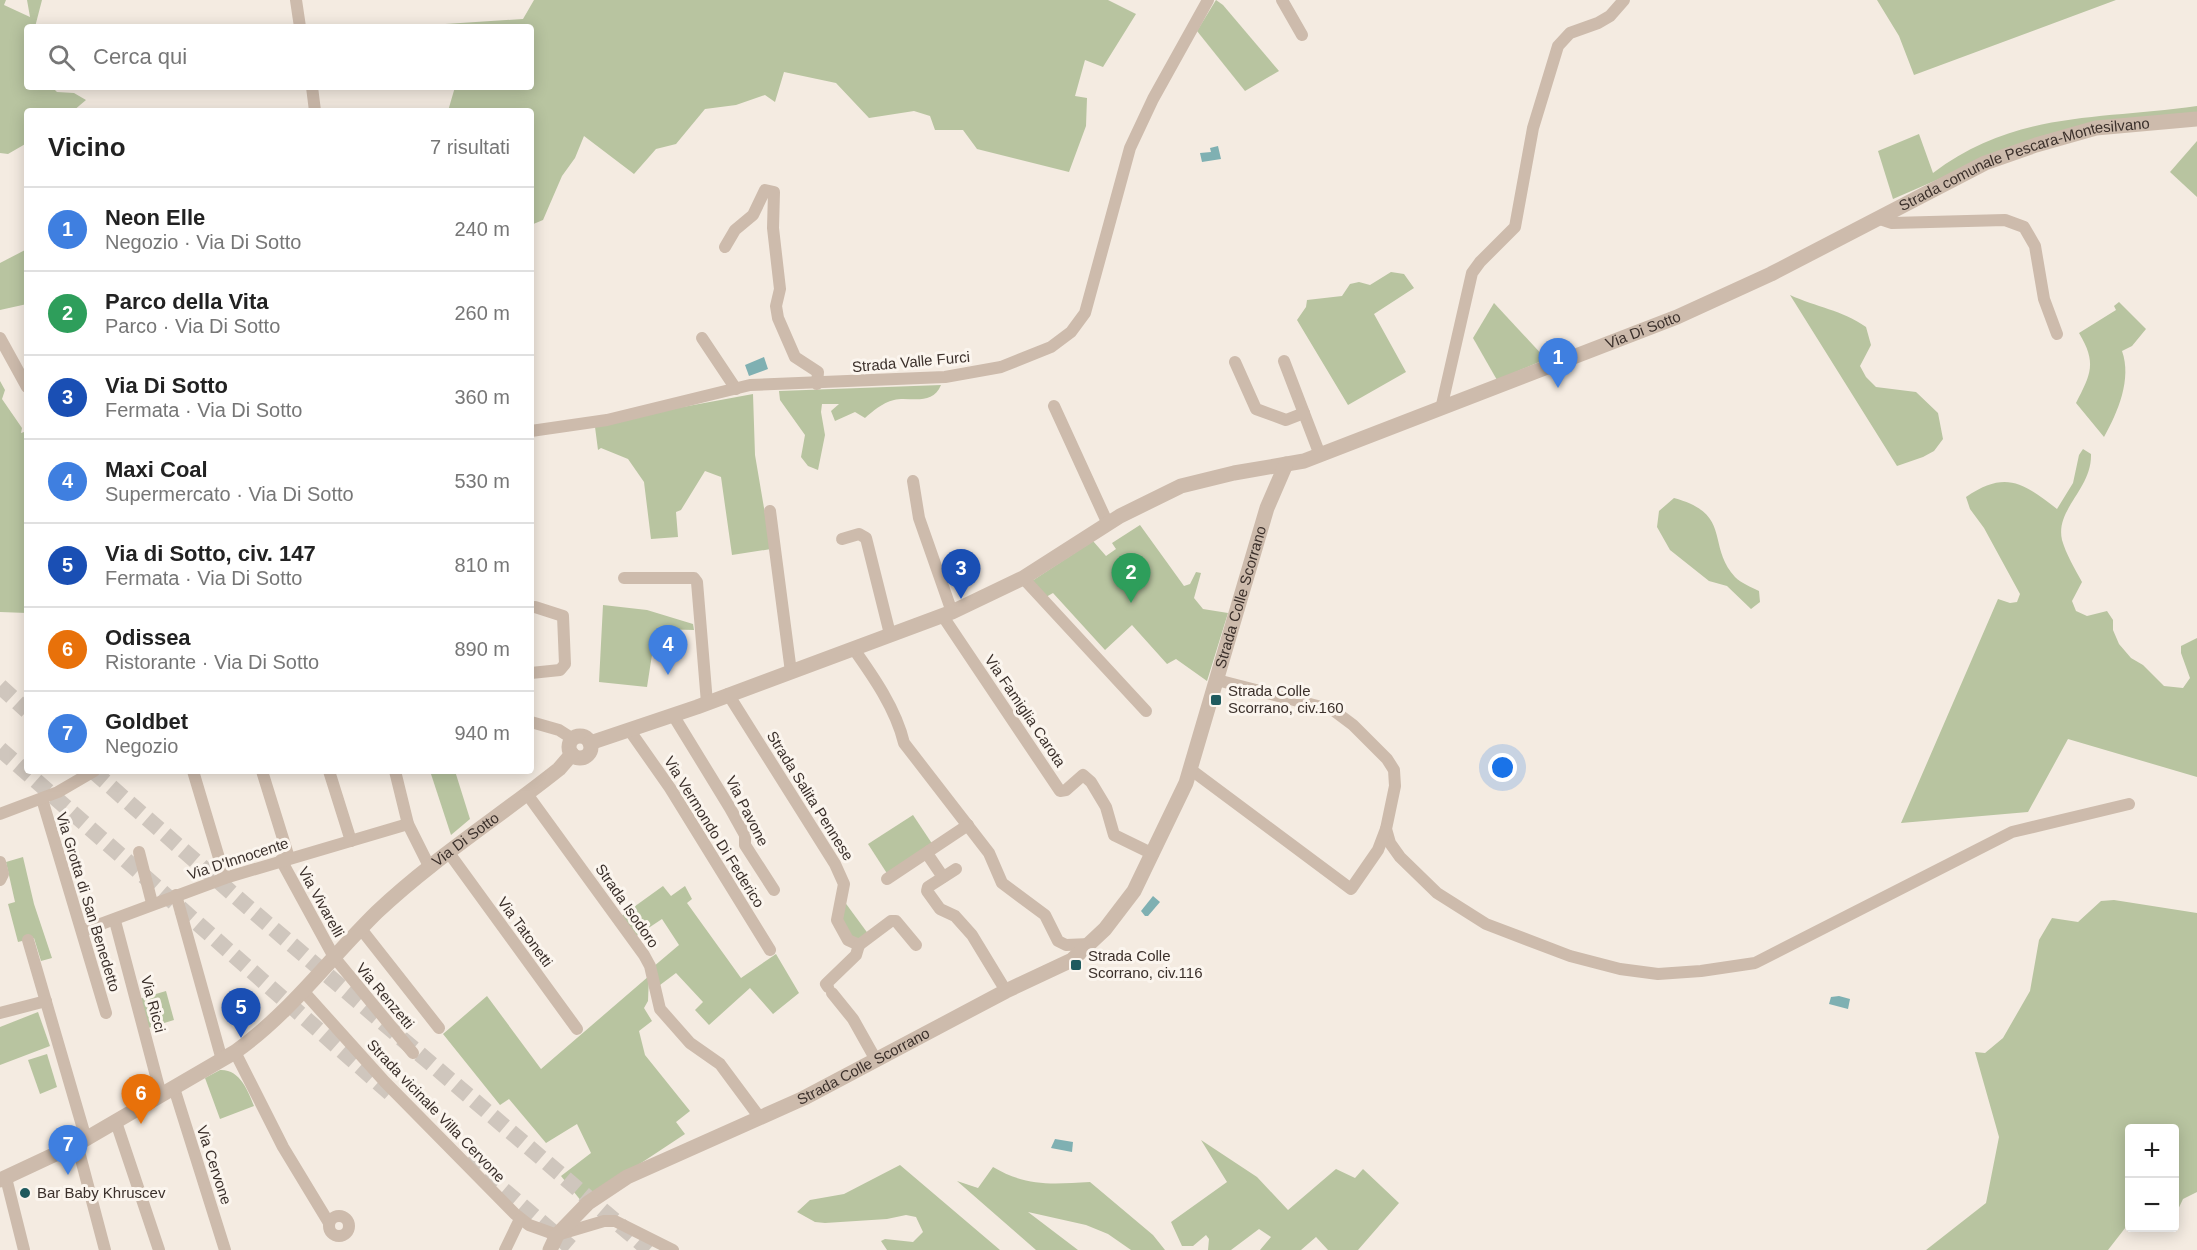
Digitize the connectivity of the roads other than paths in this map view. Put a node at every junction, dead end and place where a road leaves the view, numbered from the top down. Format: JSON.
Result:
{"nodes":[{"id":1,"x":296,"y":0,"type":"edge"},
{"id":2,"x":1208,"y":0,"type":"edge"},
{"id":3,"x":1282,"y":0,"type":"edge"},
{"id":4,"x":1624,"y":0,"type":"edge"},
{"id":5,"x":300,"y":24,"type":"edge"},
{"id":6,"x":1302,"y":35,"type":"dead end"},
{"id":7,"x":312,"y":90,"type":"edge"},
{"id":8,"x":315,"y":108,"type":"edge"},
{"id":9,"x":2197,"y":119,"type":"edge"},
{"id":10,"x":1877,"y":218,"type":"junction"},
{"id":11,"x":1857,"y":229,"type":"joint"},
{"id":12,"x":725,"y":247,"type":"dead end"},
{"id":13,"x":2057,"y":334,"type":"dead end"},
{"id":14,"x":0,"y":338,"type":"edge"},
{"id":15,"x":702,"y":338,"type":"dead end"},
{"id":16,"x":1284,"y":361,"type":"dead end"},
{"id":17,"x":1235,"y":362,"type":"dead end"},
{"id":18,"x":24,"y":382,"type":"edge"},
{"id":19,"x":817,"y":384,"type":"junction"},
{"id":20,"x":736,"y":389,"type":"junction"},
{"id":21,"x":1054,"y":406,"type":"dead end"},
{"id":22,"x":1441,"y":409,"type":"junction"},
{"id":23,"x":1304,"y":413,"type":"junction"},
{"id":24,"x":534,"y":431,"type":"edge"},
{"id":25,"x":1320,"y":455,"type":"junction"},
{"id":26,"x":1304,"y":461,"type":"junction"},
{"id":27,"x":1286,"y":465,"type":"junction"},
{"id":28,"x":913,"y":481,"type":"dead end"},
{"id":29,"x":1273,"y":495,"type":"junction"},
{"id":30,"x":770,"y":511,"type":"dead end"},
{"id":31,"x":1108,"y":524,"type":"junction"},
{"id":32,"x":842,"y":539,"type":"dead end"},
{"id":33,"x":624,"y":578,"type":"dead end"},
{"id":34,"x":1023,"y":578,"type":"junction"},
{"id":35,"x":535,"y":607,"type":"dead end"},
{"id":36,"x":947,"y":614,"type":"junction"},
{"id":37,"x":890,"y":634,"type":"junction"},
{"id":38,"x":853,"y":648,"type":"junction"},
{"id":39,"x":792,"y":672,"type":"junction"},
{"id":40,"x":534,"y":673,"type":"edge"},
{"id":41,"x":1217,"y":680,"type":"junction"},
{"id":42,"x":728,"y":694,"type":"junction"},
{"id":43,"x":707,"y":703,"type":"junction"},
{"id":44,"x":1146,"y":711,"type":"dead end"},
{"id":45,"x":673,"y":715,"type":"junction"},
{"id":46,"x":534,"y":723,"type":"edge"},
{"id":47,"x":630,"y":731,"type":"junction"},
{"id":48,"x":572,"y":746,"type":"junction"},
{"id":49,"x":1190,"y":769,"type":"junction"},
{"id":50,"x":88,"y":774,"type":"edge"},
{"id":51,"x":194,"y":774,"type":"edge"},
{"id":52,"x":263,"y":774,"type":"edge"},
{"id":53,"x":330,"y":774,"type":"edge"},
{"id":54,"x":396,"y":774,"type":"edge"},
{"id":55,"x":527,"y":794,"type":"junction"},
{"id":56,"x":42,"y":799,"type":"junction"},
{"id":57,"x":2129,"y":804,"type":"dead end"},
{"id":58,"x":0,"y":814,"type":"edge"},
{"id":59,"x":408,"y":824,"type":"junction"},
{"id":60,"x":968,"y":825,"type":"junction"},
{"id":61,"x":1386,"y":829,"type":"junction"},
{"id":62,"x":351,"y":841,"type":"junction"},
{"id":63,"x":929,"y":851,"type":"junction"},
{"id":64,"x":139,"y":852,"type":"dead end"},
{"id":65,"x":449,"y":852,"type":"junction"},
{"id":66,"x":1153,"y":854,"type":"junction"},
{"id":67,"x":285,"y":859,"type":"junction"},
{"id":68,"x":0,"y":862,"type":"edge"},
{"id":69,"x":430,"y":868,"type":"junction"},
{"id":70,"x":956,"y":869,"type":"dead end"},
{"id":71,"x":943,"y":877,"type":"junction"},
{"id":72,"x":225,"y":878,"type":"junction"},
{"id":73,"x":887,"y":879,"type":"dead end"},
{"id":74,"x":0,"y":880,"type":"edge"},
{"id":75,"x":774,"y":890,"type":"dead end"},
{"id":76,"x":176,"y":895,"type":"junction"},
{"id":77,"x":152,"y":903,"type":"junction"},
{"id":78,"x":115,"y":921,"type":"junction"},
{"id":79,"x":361,"y":928,"type":"junction"},
{"id":80,"x":82,"y":931,"type":"junction"},
{"id":81,"x":28,"y":940,"type":"dead end"},
{"id":82,"x":1090,"y":944,"type":"junction"},
{"id":83,"x":859,"y":945,"type":"junction"},
{"id":84,"x":916,"y":945,"type":"dead end"},
{"id":85,"x":770,"y":950,"type":"dead end"},
{"id":86,"x":334,"y":957,"type":"junction"},
{"id":87,"x":1006,"y":991,"type":"junction"},
{"id":88,"x":304,"y":992,"type":"junction"},
{"id":89,"x":46,"y":1001,"type":"junction"},
{"id":90,"x":106,"y":1013,"type":"dead end"},
{"id":91,"x":0,"y":1014,"type":"edge"},
{"id":92,"x":438,"y":1028,"type":"dead end"},
{"id":93,"x":577,"y":1029,"type":"dead end"},
{"id":94,"x":413,"y":1053,"type":"dead end"},
{"id":95,"x":229,"y":1056,"type":"junction"},
{"id":96,"x":876,"y":1060,"type":"junction"},
{"id":97,"x":168,"y":1092,"type":"junction"},
{"id":98,"x":760,"y":1118,"type":"junction"},
{"id":99,"x":116,"y":1122,"type":"junction"},
{"id":100,"x":82,"y":1141,"type":"junction"},
{"id":101,"x":3,"y":1179,"type":"edge"},
{"id":102,"x":520,"y":1219,"type":"junction"},
{"id":103,"x":329,"y":1222,"type":"dead end"},
{"id":104,"x":557,"y":1235,"type":"junction"},
{"id":105,"x":24,"y":1250,"type":"edge"},
{"id":106,"x":105,"y":1250,"type":"edge"},
{"id":107,"x":159,"y":1250,"type":"edge"},
{"id":108,"x":225,"y":1250,"type":"edge"},
{"id":109,"x":505,"y":1250,"type":"edge"},
{"id":110,"x":550,"y":1250,"type":"edge"},
{"id":111,"x":673,"y":1250,"type":"edge"}],
"edges":[{"from":1,"to":5,"type":"street"},
{"from":2,"to":19,"type":"street","name":"Strada Valle Furci"},
{"from":3,"to":6,"type":"street"},
{"from":4,"to":22,"type":"street"},
{"from":7,"to":8,"type":"street"},
{"from":9,"to":10,"type":"street","name":"Strada comunale Pescara-Montesilvano"},
{"from":10,"to":11,"type":"street","name":"Strada comunale Pescara-Montesilvano"},
{"from":10,"to":13,"type":"street"},
{"from":11,"to":22,"type":"street","name":"Via Di Sotto"},
{"from":12,"to":19,"type":"street"},
{"from":14,"to":18,"type":"street"},
{"from":15,"to":20,"type":"street"},
{"from":16,"to":23,"type":"street"},
{"from":17,"to":23,"type":"street"},
{"from":19,"to":20,"type":"street","name":"Strada Valle Furci"},
{"from":20,"to":24,"type":"street","name":"Strada Valle Furci"},
{"from":21,"to":31,"type":"street"},
{"from":22,"to":25,"type":"street","name":"Via Di Sotto"},
{"from":23,"to":25,"type":"street"},
{"from":25,"to":26,"type":"street","name":"Via Di Sotto"},
{"from":26,"to":27,"type":"street","name":"Via Di Sotto"},
{"from":26,"to":29,"type":"street","name":"Strada Colle Scorrano"},
{"from":27,"to":29,"type":"street","name":"Strada Colle Scorrano"},
{"from":27,"to":31,"type":"street","name":"Via Di Sotto"},
{"from":28,"to":36,"type":"street"},
{"from":29,"to":41,"type":"street","name":"Strada Colle Scorrano"},
{"from":30,"to":39,"type":"street"},
{"from":31,"to":34,"type":"street","name":"Via Di Sotto"},
{"from":32,"to":37,"type":"street"},
{"from":33,"to":43,"type":"street"},
{"from":34,"to":36,"type":"street","name":"Via Di Sotto"},
{"from":34,"to":44,"type":"street"},
{"from":35,"to":40,"type":"street"},
{"from":36,"to":37,"type":"street","name":"Via Di Sotto"},
{"from":36,"to":66,"type":"street","name":"Via Famiglia Carota"},
{"from":37,"to":38,"type":"street","name":"Via Di Sotto"},
{"from":38,"to":39,"type":"street","name":"Via Di Sotto"},
{"from":38,"to":60,"type":"street"},
{"from":39,"to":42,"type":"street","name":"Via Di Sotto"},
{"from":41,"to":49,"type":"street","name":"Strada Colle Scorrano"},
{"from":41,"to":61,"type":"street"},
{"from":42,"to":43,"type":"street","name":"Via Di Sotto"},
{"from":42,"to":83,"type":"street","name":"Strada Salita Pennese"},
{"from":43,"to":45,"type":"street","name":"Via Di Sotto"},
{"from":45,"to":47,"type":"street","name":"Via Di Sotto"},
{"from":45,"to":75,"type":"street","name":"Via Pavone"},
{"from":46,"to":48,"type":"street"},
{"from":47,"to":48,"type":"street","name":"Via Di Sotto"},
{"from":47,"to":85,"type":"street","name":"Via Vermondo Di Federico"},
{"from":48,"to":55,"type":"street","name":"Via Di Sotto"},
{"from":49,"to":61,"type":"street"},
{"from":49,"to":66,"type":"street","name":"Strada Colle Scorrano"},
{"from":50,"to":56,"type":"street"},
{"from":51,"to":72,"type":"street"},
{"from":52,"to":67,"type":"street","name":"Via Vivarelli"},
{"from":53,"to":62,"type":"street"},
{"from":54,"to":59,"type":"street"},
{"from":55,"to":65,"type":"street","name":"Via Di Sotto"},
{"from":55,"to":98,"type":"street","name":"Strada Isodoro"},
{"from":56,"to":58,"type":"street"},
{"from":56,"to":80,"type":"street","name":"Via Grotta di San Benedetto"},
{"from":57,"to":61,"type":"street"},
{"from":59,"to":62,"type":"street","name":"Via D'Innocente"},
{"from":59,"to":69,"type":"street"},
{"from":60,"to":63,"type":"street"},
{"from":60,"to":82,"type":"street"},
{"from":62,"to":67,"type":"street","name":"Via D'Innocente"},
{"from":63,"to":71,"type":"street"},
{"from":63,"to":73,"type":"street"},
{"from":64,"to":77,"type":"street"},
{"from":65,"to":69,"type":"street","name":"Via Di Sotto"},
{"from":65,"to":93,"type":"street","name":"Via Tatonetti"},
{"from":66,"to":82,"type":"street","name":"Strada Colle Scorrano"},
{"from":67,"to":72,"type":"street","name":"Via D'Innocente"},
{"from":67,"to":86,"type":"street","name":"Via Vivarelli"},
{"from":68,"to":74,"type":"street"},
{"from":69,"to":79,"type":"street","name":"Via Di Sotto"},
{"from":70,"to":71,"type":"street"},
{"from":71,"to":87,"type":"street"},
{"from":72,"to":76,"type":"street","name":"Via D'Innocente"},
{"from":76,"to":77,"type":"street","name":"Via D'Innocente"},
{"from":76,"to":95,"type":"street"},
{"from":77,"to":78,"type":"street","name":"Via D'Innocente"},
{"from":78,"to":80,"type":"street","name":"Via D'Innocente"},
{"from":78,"to":97,"type":"street","name":"Via Ricci"},
{"from":79,"to":86,"type":"street","name":"Via Di Sotto"},
{"from":79,"to":92,"type":"street"},
{"from":80,"to":90,"type":"street","name":"Via Grotta di San Benedetto"},
{"from":81,"to":89,"type":"street"},
{"from":82,"to":87,"type":"street","name":"Strada Colle Scorrano"},
{"from":83,"to":84,"type":"street"},
{"from":83,"to":96,"type":"street"},
{"from":86,"to":88,"type":"street","name":"Via Di Sotto"},
{"from":86,"to":94,"type":"street","name":"Via Renzetti"},
{"from":87,"to":96,"type":"street","name":"Strada Colle Scorrano"},
{"from":88,"to":95,"type":"street","name":"Via Di Sotto"},
{"from":88,"to":102,"type":"street","name":"Strada vicinale Villa Cervone"},
{"from":89,"to":91,"type":"street"},
{"from":89,"to":100,"type":"street"},
{"from":95,"to":97,"type":"street","name":"Via Di Sotto"},
{"from":95,"to":103,"type":"street"},
{"from":96,"to":98,"type":"street","name":"Strada Colle Scorrano"},
{"from":97,"to":99,"type":"street","name":"Via Di Sotto"},
{"from":97,"to":108,"type":"street","name":"Via Cervone"},
{"from":98,"to":104,"type":"street","name":"Strada Colle Scorrano"},
{"from":99,"to":100,"type":"street","name":"Via Di Sotto"},
{"from":99,"to":107,"type":"street"},
{"from":100,"to":101,"type":"street","name":"Via Di Sotto"},
{"from":100,"to":106,"type":"street"},
{"from":101,"to":105,"type":"street"},
{"from":102,"to":104,"type":"street","name":"Strada vicinale Villa Cervone"},
{"from":102,"to":109,"type":"street"},
{"from":104,"to":110,"type":"street","name":"Strada Colle Scorrano"},
{"from":104,"to":111,"type":"street"}]}
